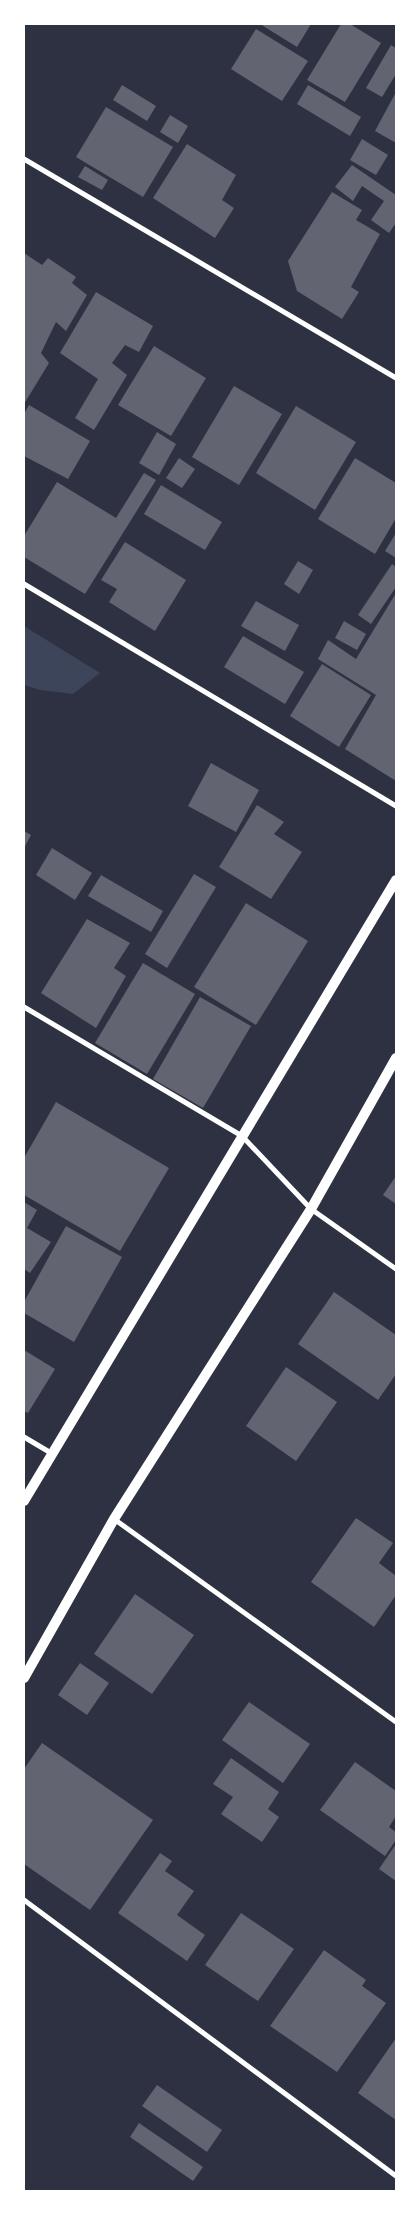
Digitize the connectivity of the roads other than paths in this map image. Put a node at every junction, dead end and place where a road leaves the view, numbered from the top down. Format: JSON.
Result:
{"nodes":[{"id":1,"x":24,"y":159,"type":"edge"},
{"id":2,"x":396,"y":378,"type":"edge"},
{"id":3,"x":24,"y":584,"type":"edge"},
{"id":4,"x":396,"y":806,"type":"edge"},
{"id":5,"x":396,"y":880,"type":"edge"},
{"id":6,"x":24,"y":1007,"type":"edge"},
{"id":7,"x":396,"y":1058,"type":"edge"},
{"id":8,"x":242,"y":1136,"type":"junction"},
{"id":9,"x":311,"y":1209,"type":"junction"},
{"id":10,"x":396,"y":1269,"type":"edge"},
{"id":11,"x":24,"y":1437,"type":"edge"},
{"id":12,"x":51,"y":1453,"type":"junction"},
{"id":13,"x":24,"y":1501,"type":"edge"},
{"id":14,"x":114,"y":1519,"type":"junction"},
{"id":15,"x":24,"y":1678,"type":"edge"},
{"id":16,"x":396,"y":1722,"type":"edge"},
{"id":17,"x":24,"y":1900,"type":"edge"},
{"id":18,"x":396,"y":2176,"type":"edge"}],
"edges":[{"from":1,"to":2,"type":"street"},
{"from":3,"to":4,"type":"street"},
{"from":5,"to":8,"type":"main road"},
{"from":6,"to":8,"type":"street"},
{"from":7,"to":9,"type":"main road"},
{"from":8,"to":9,"type":"street"},
{"from":8,"to":12,"type":"main road"},
{"from":9,"to":10,"type":"street"},
{"from":9,"to":14,"type":"main road"},
{"from":11,"to":12,"type":"street"},
{"from":12,"to":13,"type":"main road"},
{"from":14,"to":15,"type":"main road"},
{"from":14,"to":16,"type":"street"},
{"from":17,"to":18,"type":"street"}]}
